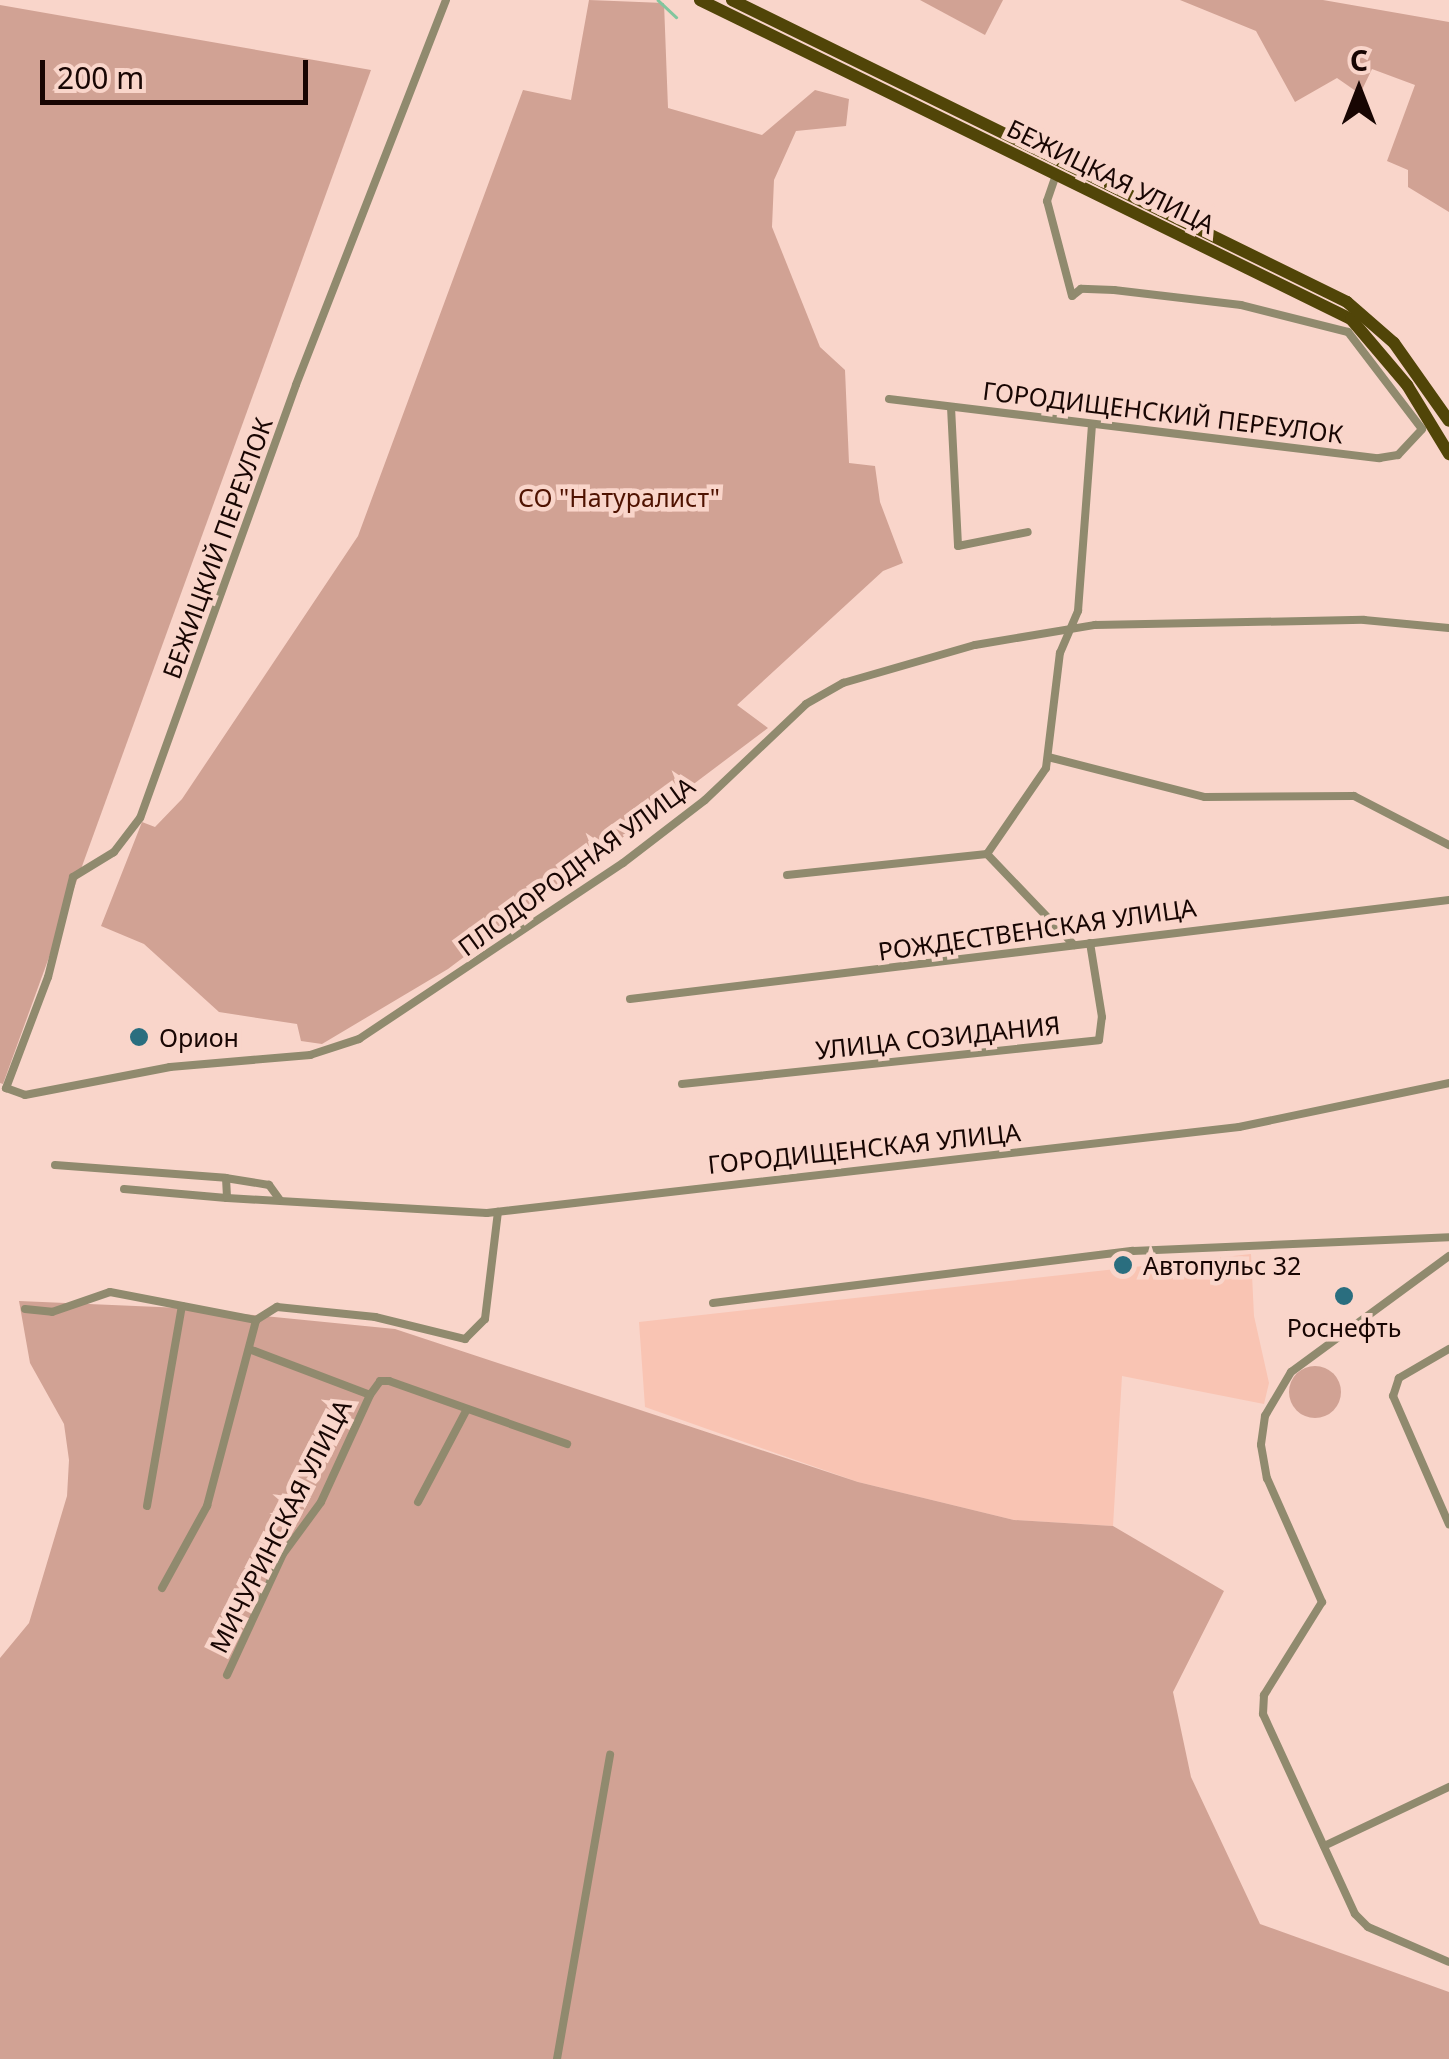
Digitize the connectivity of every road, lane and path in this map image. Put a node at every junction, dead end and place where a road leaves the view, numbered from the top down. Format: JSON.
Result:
{"nodes":[{"id":1,"x":446,"y":0,"type":"edge"},
{"id":2,"x":700,"y":0,"type":"edge"},
{"id":3,"x":732,"y":0,"type":"edge"},
{"id":4,"x":1056,"y":174,"type":"junction"},
{"id":5,"x":889,"y":399,"type":"dead end"},
{"id":6,"x":950,"y":407,"type":"junction"},
{"id":7,"x":1449,"y":420,"type":"edge"},
{"id":8,"x":1092,"y":425,"type":"junction"},
{"id":9,"x":1449,"y":454,"type":"edge"},
{"id":10,"x":1028,"y":532,"type":"dead end"},
{"id":11,"x":1072,"y":628,"type":"junction"},
{"id":12,"x":1449,"y":628,"type":"edge"},
{"id":13,"x":1048,"y":757,"type":"junction"},
{"id":14,"x":1449,"y":845,"type":"edge"},
{"id":15,"x":986,"y":854,"type":"junction"},
{"id":16,"x":787,"y":875,"type":"dead end"},
{"id":17,"x":1449,"y":900,"type":"edge"},
{"id":18,"x":1090,"y":943,"type":"junction"},
{"id":19,"x":1074,"y":945,"type":"junction"},
{"id":20,"x":630,"y":999,"type":"dead end"},
{"id":21,"x":1449,"y":1083,"type":"edge"},
{"id":22,"x":682,"y":1084,"type":"dead end"},
{"id":23,"x":6,"y":1088,"type":"joint"},
{"id":24,"x":55,"y":1166,"type":"dead end"},
{"id":25,"x":226,"y":1178,"type":"junction"},
{"id":26,"x":124,"y":1189,"type":"dead end"},
{"id":27,"x":226,"y":1198,"type":"junction"},
{"id":28,"x":280,"y":1200,"type":"junction"},
{"id":29,"x":498,"y":1212,"type":"junction"},
{"id":30,"x":1449,"y":1237,"type":"edge"},
{"id":31,"x":1449,"y":1256,"type":"edge"},
{"id":32,"x":713,"y":1303,"type":"dead end"},
{"id":33,"x":182,"y":1306,"type":"junction"},
{"id":34,"x":26,"y":1309,"type":"dead end"},
{"id":35,"x":256,"y":1320,"type":"junction"},
{"id":36,"x":249,"y":1349,"type":"junction"},
{"id":37,"x":1449,"y":1349,"type":"edge"},
{"id":38,"x":370,"y":1395,"type":"junction"},
{"id":39,"x":466,"y":1411,"type":"junction"},
{"id":40,"x":567,"y":1444,"type":"dead end"},
{"id":41,"x":418,"y":1502,"type":"dead end"},
{"id":42,"x":147,"y":1506,"type":"dead end"},
{"id":43,"x":1449,"y":1524,"type":"edge"},
{"id":44,"x":162,"y":1588,"type":"dead end"},
{"id":45,"x":227,"y":1674,"type":"dead end"},
{"id":46,"x":610,"y":1754,"type":"dead end"},
{"id":47,"x":1449,"y":1787,"type":"edge"},
{"id":48,"x":1324,"y":1846,"type":"junction"},
{"id":49,"x":1449,"y":1962,"type":"edge"},
{"id":50,"x":557,"y":2059,"type":"edge"}],
"edges":[{"from":1,"to":23,"type":"street","name":"БЕЖИЦКИЙ ПЕРЕУЛОК"},
{"from":2,"to":4,"type":"main road","name":"БЕЖИЦКАЯ УЛИЦА"},
{"from":3,"to":7,"type":"main road","name":"БЕЖИЦКАЯ УЛИЦА"},
{"from":4,"to":8,"type":"street","name":"ГОРОДИЩЕНСКИЙ ПЕРЕУЛОК"},
{"from":4,"to":9,"type":"main road","name":"БЕЖИЦКАЯ УЛИЦА"},
{"from":5,"to":6,"type":"street","name":"ГОРОДИЩЕНСКИЙ ПЕРЕУЛОК"},
{"from":6,"to":8,"type":"street","name":"ГОРОДИЩЕНСКИЙ ПЕРЕУЛОК"},
{"from":6,"to":10,"type":"street"},
{"from":8,"to":11,"type":"street"},
{"from":11,"to":12,"type":"street","name":"ПЛОДОРОДНАЯ УЛИЦА"},
{"from":11,"to":13,"type":"street"},
{"from":11,"to":23,"type":"street","name":"ПЛОДОРОДНАЯ УЛИЦА"},
{"from":13,"to":14,"type":"street"},
{"from":13,"to":15,"type":"street"},
{"from":15,"to":16,"type":"street"},
{"from":15,"to":19,"type":"street"},
{"from":17,"to":18,"type":"street","name":"РОЖДЕСТВЕНСКАЯ УЛИЦА"},
{"from":18,"to":19,"type":"street","name":"РОЖДЕСТВЕНСКАЯ УЛИЦА"},
{"from":18,"to":22,"type":"street","name":"УЛИЦА СОЗИДАНИЯ"},
{"from":19,"to":20,"type":"street","name":"РОЖДЕСТВЕНСКАЯ УЛИЦА"},
{"from":21,"to":29,"type":"street","name":"ГОРОДИЩЕНСКАЯ УЛИЦА"},
{"from":24,"to":25,"type":"street","name":"ГОРОДИЩЕНСКАЯ УЛИЦА"},
{"from":25,"to":27,"type":"street"},
{"from":25,"to":28,"type":"street","name":"ГОРОДИЩЕНСКАЯ УЛИЦА"},
{"from":26,"to":27,"type":"street","name":"ГОРОДИЩЕНСКАЯ УЛИЦА"},
{"from":27,"to":28,"type":"street","name":"ГОРОДИЩЕНСКАЯ УЛИЦА"},
{"from":28,"to":29,"type":"street","name":"ГОРОДИЩЕНСКАЯ УЛИЦА"},
{"from":29,"to":35,"type":"street"},
{"from":30,"to":32,"type":"street"},
{"from":31,"to":48,"type":"street"},
{"from":33,"to":34,"type":"street"},
{"from":33,"to":35,"type":"street"},
{"from":33,"to":42,"type":"street"},
{"from":35,"to":36,"type":"street"},
{"from":36,"to":38,"type":"street"},
{"from":36,"to":44,"type":"street"},
{"from":37,"to":43,"type":"street"},
{"from":38,"to":39,"type":"street"},
{"from":38,"to":45,"type":"street","name":"МИЧУРИНСКАЯ УЛИЦА"},
{"from":39,"to":40,"type":"street"},
{"from":39,"to":41,"type":"street"},
{"from":46,"to":50,"type":"street"},
{"from":47,"to":48,"type":"street"},
{"from":48,"to":49,"type":"street"}]}
